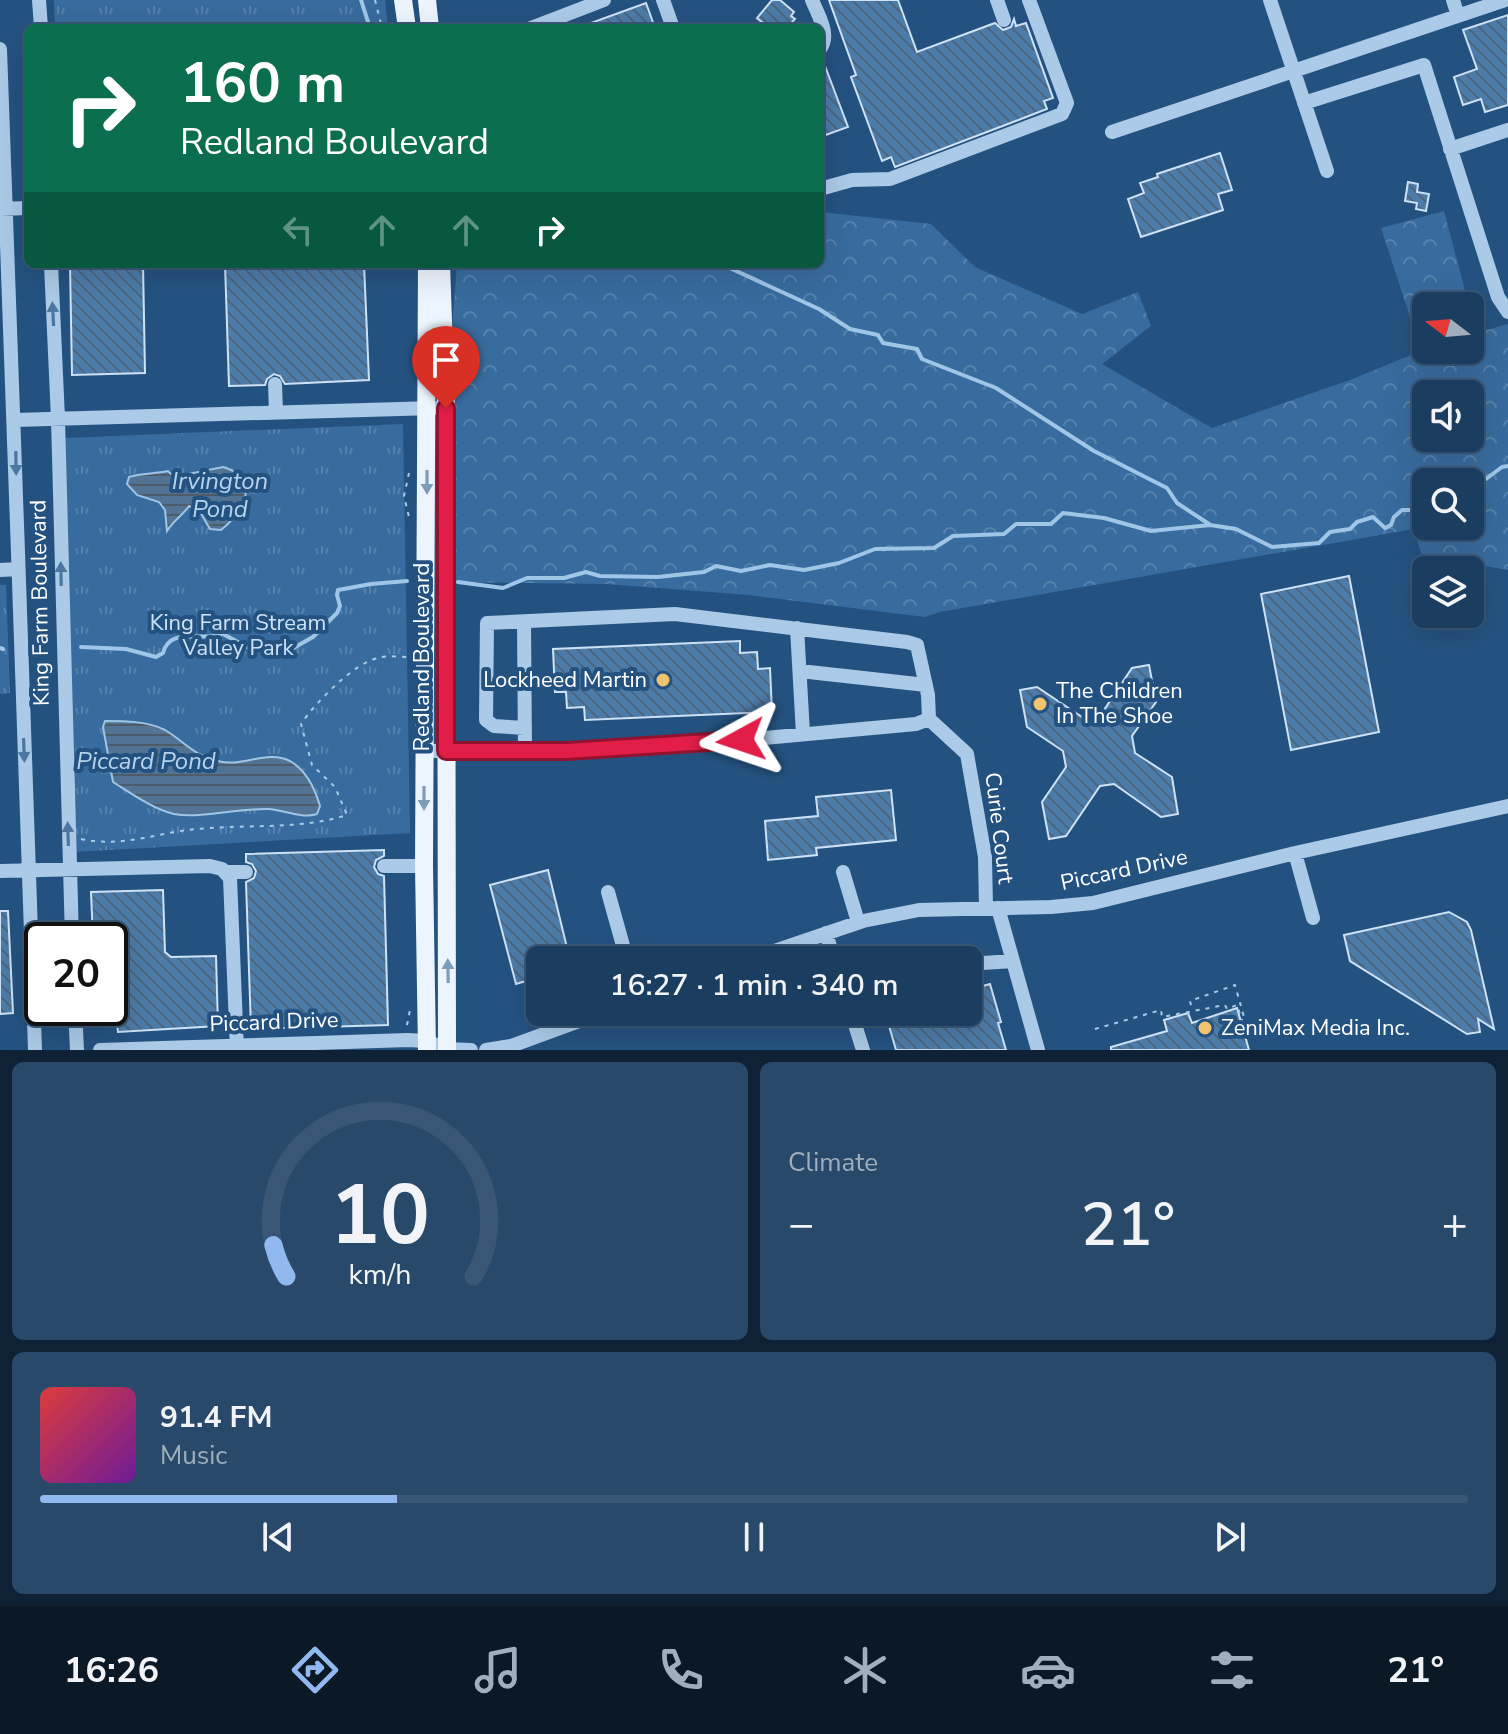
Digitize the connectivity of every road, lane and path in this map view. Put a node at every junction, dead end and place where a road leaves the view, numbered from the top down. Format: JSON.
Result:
{"nodes":[{"id":1,"x":39,"y":0,"type":"edge"},
{"id":2,"x":375,"y":0,"type":"edge"},
{"id":3,"x":403,"y":0,"type":"edge"},
{"id":4,"x":427,"y":0,"type":"edge"},
{"id":5,"x":604,"y":0,"type":"edge"},
{"id":6,"x":663,"y":0,"type":"edge"},
{"id":7,"x":812,"y":0,"type":"edge"},
{"id":8,"x":998,"y":0,"type":"edge"},
{"id":9,"x":1029,"y":0,"type":"edge"},
{"id":10,"x":1270,"y":0,"type":"edge"},
{"id":11,"x":1453,"y":0,"type":"edge"},
{"id":12,"x":1505,"y":0,"type":"edge"},
{"id":13,"x":1458,"y":16,"type":"junction"},
{"id":14,"x":1004,"y":20,"type":"dead end"},
{"id":15,"x":41,"y":24,"type":"edge"},
{"id":16,"x":381,"y":24,"type":"edge"},
{"id":17,"x":406,"y":24,"type":"edge"},
{"id":18,"x":430,"y":24,"type":"edge"},
{"id":19,"x":546,"y":24,"type":"edge"},
{"id":20,"x":672,"y":24,"type":"edge"},
{"id":21,"x":821,"y":24,"type":"edge"},
{"id":22,"x":0,"y":49,"type":"edge"},
{"id":23,"x":1294,"y":70,"type":"junction"},
{"id":24,"x":1304,"y":103,"type":"junction"},
{"id":25,"x":1508,"y":130,"type":"edge"},
{"id":26,"x":1112,"y":132,"type":"dead end"},
{"id":27,"x":1450,"y":149,"type":"junction"},
{"id":28,"x":1327,"y":171,"type":"dead end"},
{"id":29,"x":824,"y":188,"type":"edge"},
{"id":30,"x":3,"y":208,"type":"edge"},
{"id":31,"x":24,"y":208,"type":"edge"},
{"id":32,"x":51,"y":268,"type":"edge"},
{"id":33,"x":427,"y":268,"type":"edge"},
{"id":34,"x":441,"y":268,"type":"edge"},
{"id":35,"x":1508,"y":312,"type":"edge"},
{"id":36,"x":275,"y":384,"type":"dead end"},
{"id":37,"x":427,"y":408,"type":"junction"},
{"id":38,"x":446,"y":408,"type":"junction"},
{"id":39,"x":276,"y":412,"type":"junction"},
{"id":40,"x":58,"y":419,"type":"junction"},
{"id":41,"x":15,"y":420,"type":"junction"},
{"id":42,"x":18,"y":569,"type":"junction"},
{"id":43,"x":0,"y":570,"type":"edge"},
{"id":44,"x":524,"y":622,"type":"junction"},
{"id":45,"x":797,"y":628,"type":"junction"},
{"id":46,"x":415,"y":657,"type":"dead end"},
{"id":47,"x":800,"y":671,"type":"junction"},
{"id":48,"x":926,"y":685,"type":"junction"},
{"id":49,"x":929,"y":719,"type":"junction"},
{"id":50,"x":525,"y":728,"type":"junction"},
{"id":51,"x":803,"y":734,"type":"junction"},
{"id":52,"x":425,"y":751,"type":"junction"},
{"id":53,"x":446,"y":751,"type":"junction"},
{"id":54,"x":525,"y":751,"type":"junction"},
{"id":55,"x":1508,"y":806,"type":"edge"},
{"id":56,"x":68,"y":837,"type":"junction"},
{"id":57,"x":1295,"y":853,"type":"junction"},
{"id":58,"x":384,"y":866,"type":"dead end"},
{"id":59,"x":424,"y":866,"type":"junction"},
{"id":60,"x":28,"y":870,"type":"junction"},
{"id":61,"x":69,"y":870,"type":"junction"},
{"id":62,"x":0,"y":871,"type":"edge"},
{"id":63,"x":227,"y":872,"type":"junction"},
{"id":64,"x":246,"y":872,"type":"dead end"},
{"id":65,"x":843,"y":872,"type":"dead end"},
{"id":66,"x":608,"y":892,"type":"dead end"},
{"id":67,"x":992,"y":908,"type":"junction"},
{"id":68,"x":1313,"y":918,"type":"dead end"},
{"id":69,"x":71,"y":922,"type":"edge"},
{"id":70,"x":858,"y":922,"type":"junction"},
{"id":71,"x":826,"y":933,"type":"junction"},
{"id":72,"x":623,"y":946,"type":"edge"},
{"id":73,"x":788,"y":946,"type":"edge"},
{"id":74,"x":830,"y":946,"type":"edge"},
{"id":75,"x":1013,"y":961,"type":"junction"},
{"id":76,"x":982,"y":963,"type":"edge"},
{"id":77,"x":1225,"y":980,"type":"dead end"},
{"id":78,"x":1227,"y":987,"type":"junction"},
{"id":79,"x":1192,"y":1010,"type":"junction"},
{"id":80,"x":76,"y":1026,"type":"edge"},
{"id":81,"x":566,"y":1026,"type":"edge"},
{"id":82,"x":855,"y":1026,"type":"edge"},
{"id":83,"x":1095,"y":1029,"type":"dead end"},
{"id":84,"x":427,"y":1045,"type":"edge"},
{"id":85,"x":237,"y":1047,"type":"edge"},
{"id":86,"x":35,"y":1050,"type":"edge"},
{"id":87,"x":77,"y":1050,"type":"edge"},
{"id":88,"x":100,"y":1050,"type":"edge"},
{"id":89,"x":447,"y":1050,"type":"edge"},
{"id":90,"x":471,"y":1050,"type":"edge"},
{"id":91,"x":486,"y":1050,"type":"edge"},
{"id":92,"x":863,"y":1050,"type":"edge"},
{"id":93,"x":1038,"y":1050,"type":"edge"}],
"edges":[{"from":1,"to":15,"type":"street"},
{"from":2,"to":16,"type":"path"},
{"from":3,"to":17,"type":"main road"},
{"from":4,"to":18,"type":"main road"},
{"from":5,"to":19,"type":"street"},
{"from":6,"to":20,"type":"street"},
{"from":7,"to":21,"type":"street"},
{"from":8,"to":14,"type":"street"},
{"from":9,"to":29,"type":"street"},
{"from":10,"to":23,"type":"street"},
{"from":11,"to":13,"type":"street"},
{"from":12,"to":13,"type":"street"},
{"from":13,"to":23,"type":"street"},
{"from":22,"to":30,"type":"street","name":"King Farm Boulevard"},
{"from":23,"to":24,"type":"street"},
{"from":23,"to":26,"type":"street"},
{"from":24,"to":27,"type":"street"},
{"from":24,"to":28,"type":"street"},
{"from":25,"to":27,"type":"street"},
{"from":27,"to":35,"type":"street"},
{"from":30,"to":31,"type":"street"},
{"from":30,"to":41,"type":"street","name":"King Farm Boulevard"},
{"from":40,"to":32,"type":"street","name":"King Farm Boulevard","one_way":true},
{"from":33,"to":37,"type":"main road","name":"Redland Boulevard"},
{"from":34,"to":38,"type":"main road","name":"Redland Boulevard"},
{"from":36,"to":39,"type":"street"},
{"from":37,"to":38,"type":"street"},
{"from":37,"to":39,"type":"street"},
{"from":37,"to":52,"type":"main road","name":"Redland Boulevard","one_way":true},
{"from":38,"to":53,"type":"main road","name":"Redland Boulevard"},
{"from":39,"to":40,"type":"street"},
{"from":40,"to":41,"type":"street"},
{"from":56,"to":40,"type":"street","name":"King Farm Boulevard","one_way":true},
{"from":41,"to":42,"type":"street","name":"King Farm Boulevard","one_way":true},
{"from":42,"to":43,"type":"street"},
{"from":42,"to":60,"type":"street","name":"King Farm Boulevard","one_way":true},
{"from":44,"to":45,"type":"street"},
{"from":44,"to":50,"type":"street"},
{"from":44,"to":50,"type":"street"},
{"from":45,"to":47,"type":"street"},
{"from":45,"to":48,"type":"street"},
{"from":46,"to":56,"type":"path"},
{"from":47,"to":48,"type":"street"},
{"from":47,"to":51,"type":"street"},
{"from":48,"to":49,"type":"street"},
{"from":49,"to":51,"type":"street"},
{"from":49,"to":67,"type":"street","name":"Curie Court"},
{"from":50,"to":54,"type":"street"},
{"from":51,"to":54,"type":"street"},
{"from":52,"to":53,"type":"street"},
{"from":52,"to":59,"type":"main road","name":"Redland Boulevard","one_way":true},
{"from":53,"to":54,"type":"street"},
{"from":89,"to":53,"type":"main road","name":"Redland Boulevard","one_way":true},
{"from":55,"to":57,"type":"street","name":"Piccard Drive"},
{"from":56,"to":61,"type":"street","name":"King Farm Boulevard"},
{"from":57,"to":67,"type":"street","name":"Piccard Drive"},
{"from":57,"to":68,"type":"street"},
{"from":58,"to":59,"type":"street"},
{"from":59,"to":84,"type":"main road","name":"Redland Boulevard"},
{"from":60,"to":61,"type":"street"},
{"from":60,"to":62,"type":"street"},
{"from":60,"to":86,"type":"street","name":"King Farm Boulevard"},
{"from":61,"to":63,"type":"street"},
{"from":61,"to":69,"type":"street","name":"King Farm Boulevard"},
{"from":63,"to":64,"type":"street"},
{"from":63,"to":85,"type":"street"},
{"from":65,"to":70,"type":"street"},
{"from":66,"to":72,"type":"street"},
{"from":67,"to":70,"type":"street","name":"Piccard Drive"},
{"from":67,"to":75,"type":"street","name":"Curie Court"},
{"from":70,"to":71,"type":"street","name":"Piccard Drive"},
{"from":71,"to":73,"type":"street","name":"Piccard Drive"},
{"from":71,"to":74,"type":"street"},
{"from":75,"to":76,"type":"street"},
{"from":75,"to":93,"type":"street","name":"Curie Court"},
{"from":77,"to":78,"type":"path"},
{"from":78,"to":79,"type":"path"},
{"from":78,"to":79,"type":"path"},
{"from":79,"to":83,"type":"path"},
{"from":80,"to":87,"type":"street"},
{"from":81,"to":91,"type":"street"},
{"from":82,"to":92,"type":"street"},
{"from":84,"to":85,"type":"street","name":"Piccard Drive"},
{"from":84,"to":89,"type":"street","name":"Piccard Drive"},
{"from":85,"to":88,"type":"street","name":"Piccard Drive"},
{"from":89,"to":90,"type":"street","name":"Piccard Drive"}]}
